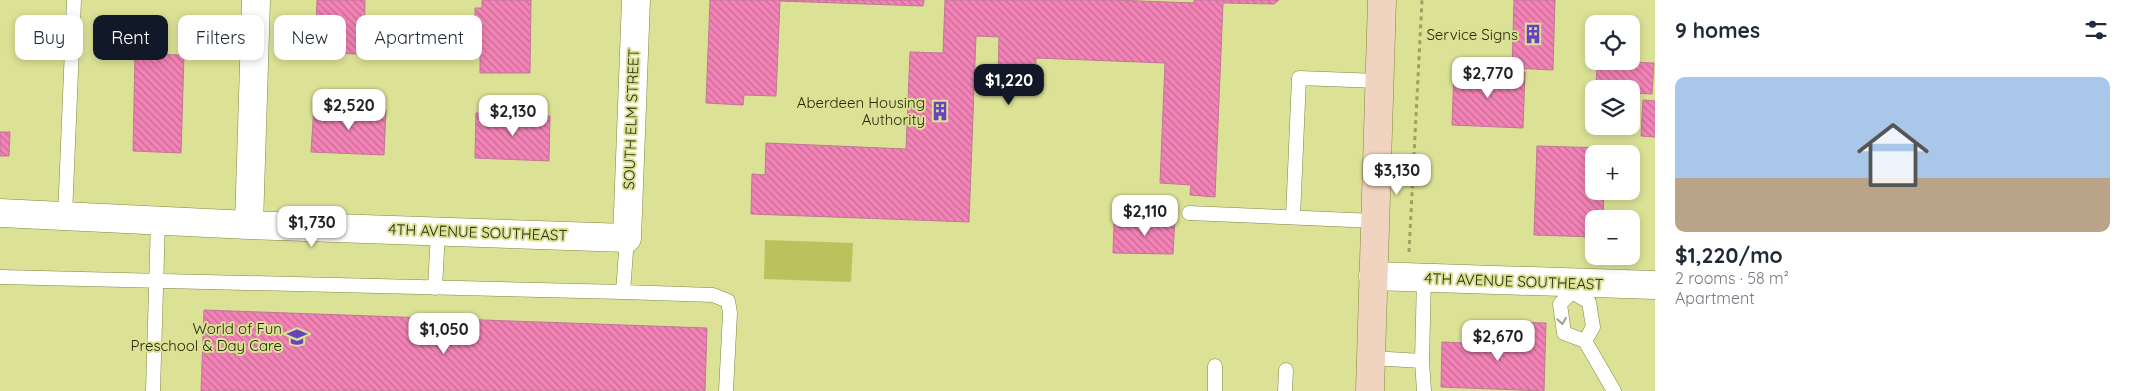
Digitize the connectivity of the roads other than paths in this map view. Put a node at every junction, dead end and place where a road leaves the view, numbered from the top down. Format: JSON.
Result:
{"nodes":[{"id":1,"x":74,"y":0,"type":"edge"},
{"id":2,"x":256,"y":0,"type":"edge"},
{"id":3,"x":636,"y":0,"type":"edge"},
{"id":4,"x":1382,"y":0,"type":"edge"},
{"id":5,"x":1379,"y":81,"type":"junction"},
{"id":6,"x":1189,"y":213,"type":"dead end"},
{"id":7,"x":0,"y":214,"type":"edge"},
{"id":8,"x":65,"y":216,"type":"junction"},
{"id":9,"x":1292,"y":217,"type":"junction"},
{"id":10,"x":158,"y":221,"type":"junction"},
{"id":11,"x":1375,"y":221,"type":"junction"},
{"id":12,"x":250,"y":225,"type":"junction"},
{"id":13,"x":438,"y":231,"type":"junction"},
{"id":14,"x":627,"y":238,"type":"junction"},
{"id":15,"x":1373,"y":276,"type":"junction"},
{"id":16,"x":0,"y":277,"type":"edge"},
{"id":17,"x":1416,"y":278,"type":"junction"},
{"id":18,"x":156,"y":282,"type":"junction"},
{"id":19,"x":1655,"y":285,"type":"edge"},
{"id":20,"x":1572,"y":287,"type":"junction"},
{"id":21,"x":435,"y":288,"type":"junction"},
{"id":22,"x":622,"y":292,"type":"junction"},
{"id":23,"x":1585,"y":341,"type":"junction"},
{"id":24,"x":1371,"y":358,"type":"junction"},
{"id":25,"x":1422,"y":361,"type":"junction"},
{"id":26,"x":1215,"y":366,"type":"dead end"},
{"id":27,"x":1286,"y":370,"type":"dead end"},
{"id":28,"x":153,"y":391,"type":"edge"},
{"id":29,"x":726,"y":391,"type":"edge"},
{"id":30,"x":1215,"y":391,"type":"edge"},
{"id":31,"x":1285,"y":391,"type":"edge"},
{"id":32,"x":1370,"y":391,"type":"edge"},
{"id":33,"x":1424,"y":391,"type":"edge"},
{"id":34,"x":1612,"y":391,"type":"edge"}],
"edges":[{"from":1,"to":8,"type":"lane"},
{"from":2,"to":12,"type":"street"},
{"from":3,"to":14,"type":"street","name":"SOUTH ELM STREET"},
{"from":4,"to":5,"type":"street"},
{"from":5,"to":9,"type":"lane"},
{"from":5,"to":11,"type":"street"},
{"from":6,"to":9,"type":"lane"},
{"from":7,"to":8,"type":"street","name":"4TH AVENUE SOUTHEAST"},
{"from":8,"to":10,"type":"street","name":"4TH AVENUE SOUTHEAST"},
{"from":9,"to":11,"type":"lane"},
{"from":10,"to":12,"type":"street","name":"4TH AVENUE SOUTHEAST"},
{"from":10,"to":18,"type":"lane"},
{"from":11,"to":15,"type":"street"},
{"from":12,"to":13,"type":"street","name":"4TH AVENUE SOUTHEAST"},
{"from":13,"to":14,"type":"street","name":"4TH AVENUE SOUTHEAST"},
{"from":13,"to":21,"type":"lane"},
{"from":14,"to":22,"type":"lane"},
{"from":15,"to":17,"type":"street","name":"4TH AVENUE SOUTHEAST"},
{"from":15,"to":24,"type":"street"},
{"from":16,"to":18,"type":"lane"},
{"from":17,"to":20,"type":"street","name":"4TH AVENUE SOUTHEAST"},
{"from":17,"to":25,"type":"lane"},
{"from":18,"to":21,"type":"lane"},
{"from":18,"to":28,"type":"lane"},
{"from":19,"to":20,"type":"street","name":"4TH AVENUE SOUTHEAST"},
{"from":20,"to":23,"type":"lane"},
{"from":20,"to":23,"type":"lane","one_way":true},
{"from":21,"to":22,"type":"lane"},
{"from":22,"to":29,"type":"lane"},
{"from":23,"to":34,"type":"lane"},
{"from":24,"to":25,"type":"lane"},
{"from":24,"to":32,"type":"street"},
{"from":25,"to":33,"type":"lane"},
{"from":26,"to":30,"type":"lane"},
{"from":27,"to":31,"type":"lane"}]}
